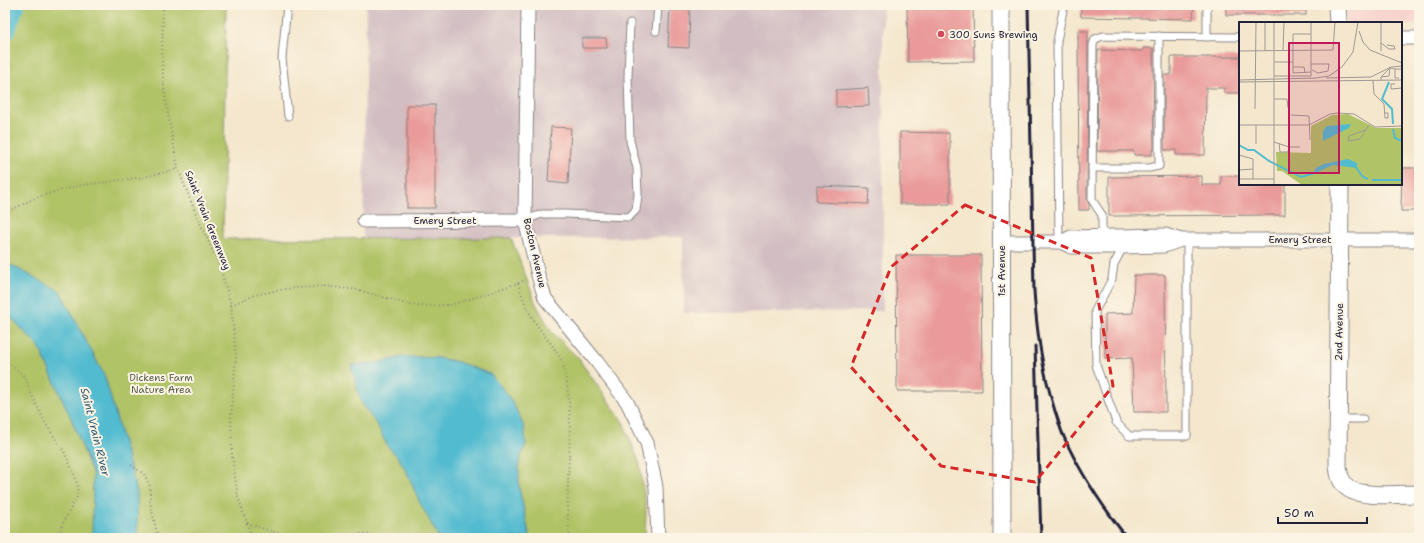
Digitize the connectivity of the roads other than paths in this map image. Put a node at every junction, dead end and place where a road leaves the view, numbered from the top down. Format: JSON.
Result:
{"nodes":[{"id":1,"x":287,"y":5,"type":"edge"},
{"id":2,"x":528,"y":5,"type":"edge"},
{"id":3,"x":658,"y":5,"type":"edge"},
{"id":4,"x":1001,"y":5,"type":"edge"},
{"id":5,"x":1064,"y":5,"type":"edge"},
{"id":6,"x":1207,"y":5,"type":"edge"},
{"id":7,"x":1337,"y":5,"type":"edge"},
{"id":8,"x":1338,"y":22,"type":"edge"},
{"id":9,"x":630,"y":23,"type":"dead end"},
{"id":10,"x":656,"y":31,"type":"dead end"},
{"id":11,"x":1159,"y":36,"type":"junction"},
{"id":12,"x":1207,"y":37,"type":"junction"},
{"id":13,"x":1239,"y":37,"type":"edge"},
{"id":14,"x":1402,"y":38,"type":"edge"},
{"id":15,"x":1419,"y":38,"type":"edge"},
{"id":16,"x":288,"y":116,"type":"dead end"},
{"id":17,"x":1092,"y":168,"type":"junction"},
{"id":18,"x":1340,"y":185,"type":"edge"},
{"id":19,"x":364,"y":220,"type":"dead end"},
{"id":20,"x":526,"y":220,"type":"junction"},
{"id":21,"x":1102,"y":236,"type":"junction"},
{"id":22,"x":1340,"y":239,"type":"junction"},
{"id":23,"x":1184,"y":240,"type":"junction"},
{"id":24,"x":1419,"y":240,"type":"edge"},
{"id":25,"x":1001,"y":242,"type":"junction"},
{"id":26,"x":1060,"y":242,"type":"junction"},
{"id":27,"x":1120,"y":247,"type":"junction"},
{"id":28,"x":1338,"y":419,"type":"junction"},
{"id":29,"x":1363,"y":419,"type":"dead end"},
{"id":30,"x":1419,"y":494,"type":"edge"},
{"id":31,"x":658,"y":538,"type":"edge"},
{"id":32,"x":1002,"y":538,"type":"edge"}],
"edges":[{"from":1,"to":16,"type":"lane"},
{"from":2,"to":20,"type":"street","name":"Boston Avenue"},
{"from":3,"to":10,"type":"lane"},
{"from":4,"to":25,"type":"street","name":"1st Avenue"},
{"from":5,"to":26,"type":"lane"},
{"from":6,"to":12,"type":"lane"},
{"from":7,"to":8,"type":"street"},
{"from":9,"to":20,"type":"lane"},
{"from":11,"to":12,"type":"lane"},
{"from":11,"to":17,"type":"lane"},
{"from":11,"to":17,"type":"lane"},
{"from":12,"to":13,"type":"lane"},
{"from":14,"to":15,"type":"street"},
{"from":17,"to":21,"type":"lane"},
{"from":18,"to":22,"type":"street","name":"2nd Avenue"},
{"from":19,"to":20,"type":"street","name":"Emery Street"},
{"from":20,"to":31,"type":"street","name":"Boston Avenue"},
{"from":21,"to":23,"type":"street","name":"Emery Street"},
{"from":21,"to":26,"type":"street","name":"Emery Street"},
{"from":22,"to":23,"type":"street","name":"Emery Street"},
{"from":22,"to":24,"type":"street","name":"Emery Street"},
{"from":22,"to":28,"type":"street","name":"2nd Avenue"},
{"from":23,"to":27,"type":"street","name":"Emery Street"},
{"from":23,"to":27,"type":"lane"},
{"from":25,"to":26,"type":"street","name":"Emery Street"},
{"from":25,"to":32,"type":"street","name":"1st Avenue"},
{"from":26,"to":27,"type":"street","name":"Emery Street"},
{"from":28,"to":29,"type":"lane"},
{"from":28,"to":30,"type":"street","name":"2nd Avenue"}]}
